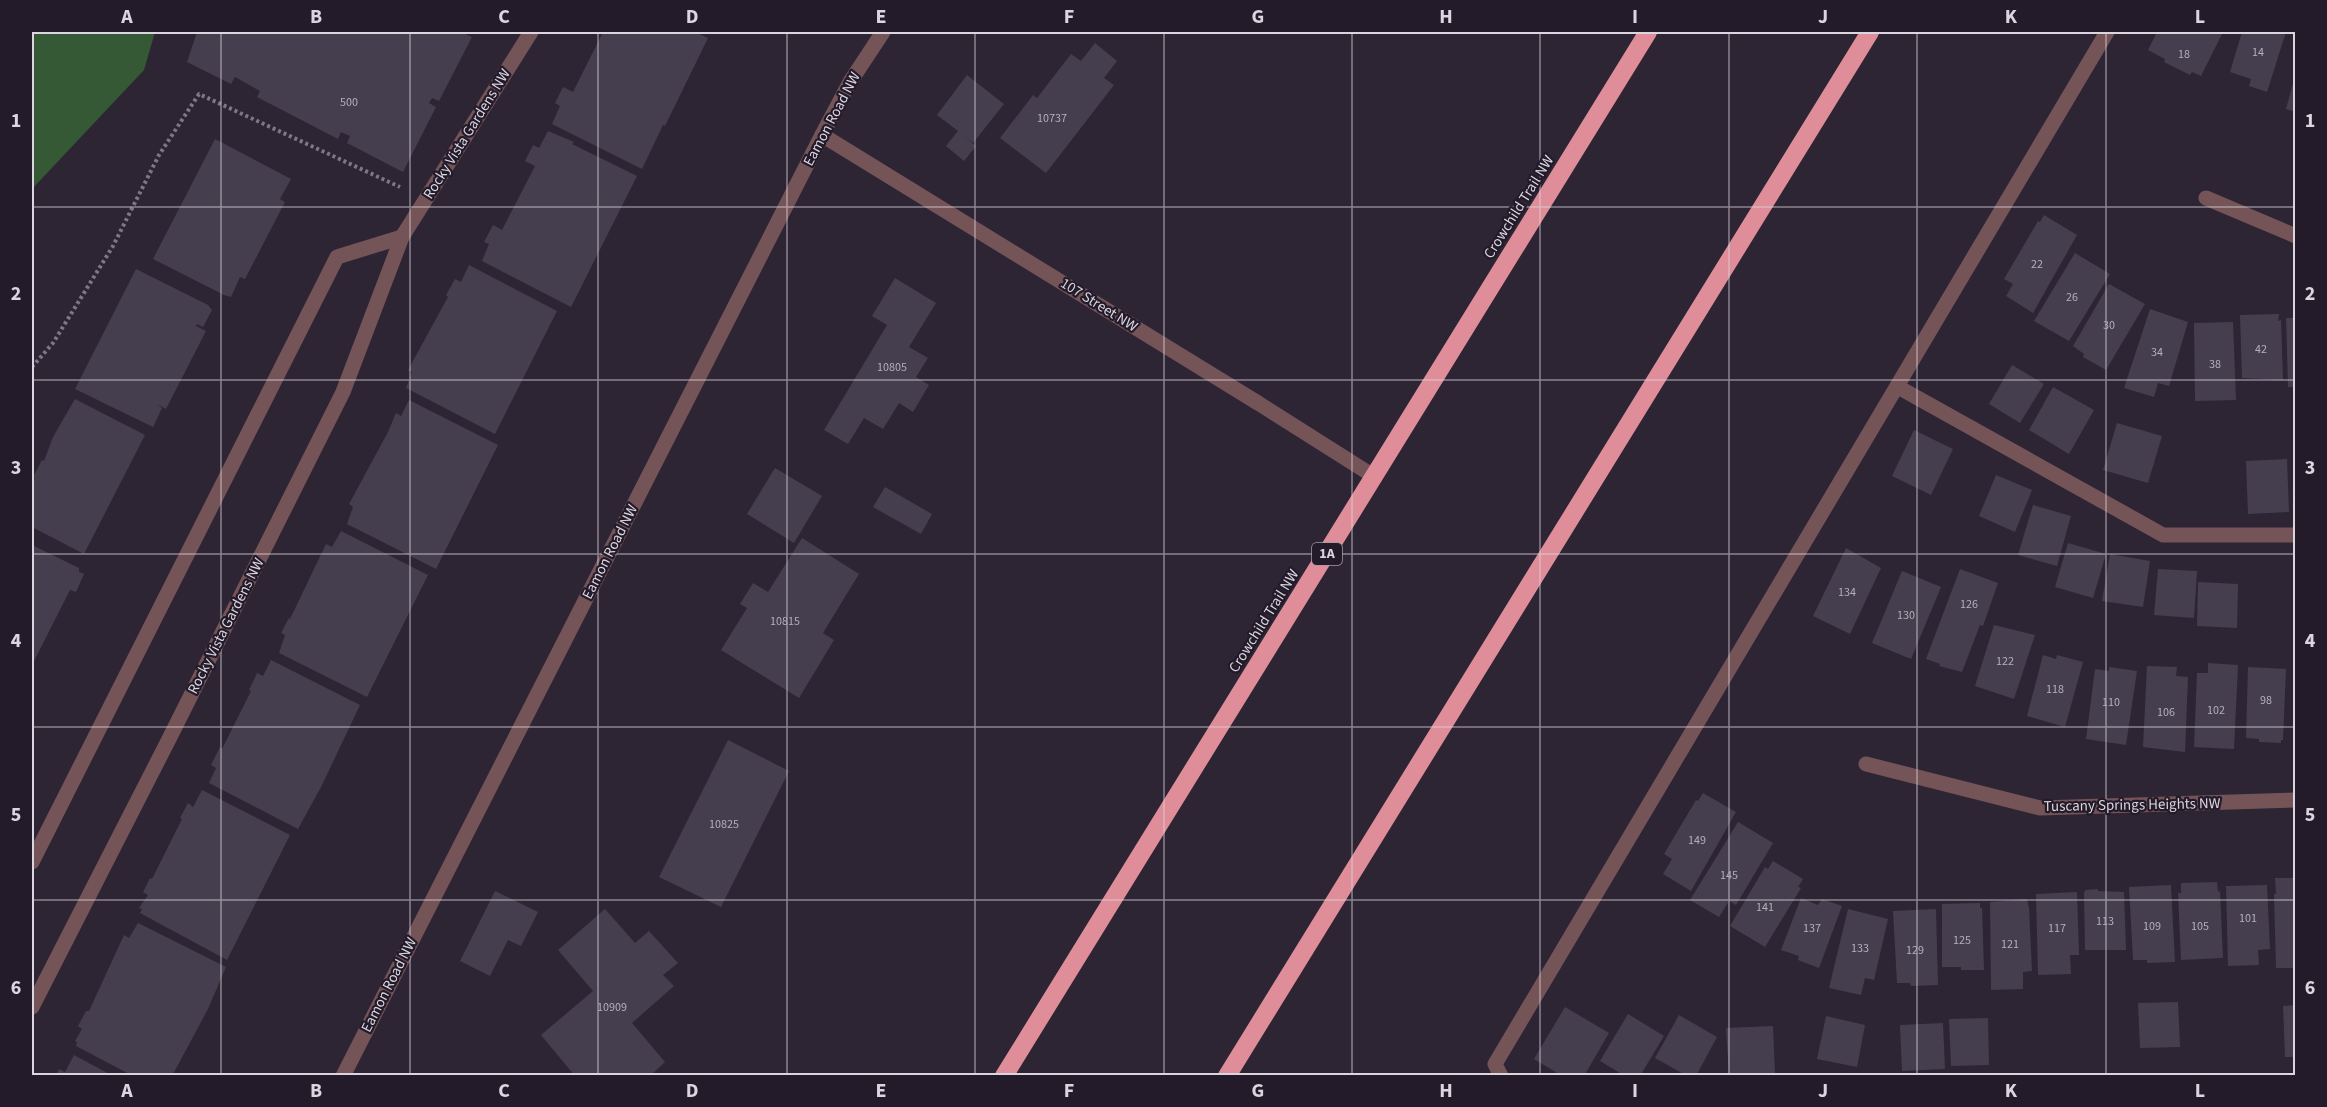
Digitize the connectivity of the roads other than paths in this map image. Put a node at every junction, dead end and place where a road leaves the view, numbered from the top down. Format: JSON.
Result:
{"nodes":[{"id":1,"x":531,"y":32,"type":"edge"},
{"id":2,"x":883,"y":32,"type":"edge"},
{"id":3,"x":1648,"y":32,"type":"edge"},
{"id":4,"x":1870,"y":32,"type":"edge"},
{"id":5,"x":2108,"y":32,"type":"edge"},
{"id":6,"x":822,"y":135,"type":"junction"},
{"id":7,"x":2206,"y":198,"type":"dead end"},
{"id":8,"x":2295,"y":236,"type":"edge"},
{"id":9,"x":402,"y":237,"type":"junction"},
{"id":10,"x":1898,"y":387,"type":"junction"},
{"id":11,"x":1375,"y":477,"type":"junction"},
{"id":12,"x":2295,"y":535,"type":"edge"},
{"id":13,"x":1866,"y":764,"type":"dead end"},
{"id":14,"x":2295,"y":800,"type":"edge"},
{"id":15,"x":32,"y":862,"type":"edge"},
{"id":16,"x":32,"y":1007,"type":"edge"},
{"id":17,"x":343,"y":1076,"type":"edge"},
{"id":18,"x":1004,"y":1076,"type":"edge"},
{"id":19,"x":1227,"y":1076,"type":"edge"},
{"id":20,"x":1501,"y":1076,"type":"edge"}],
"edges":[{"from":1,"to":9,"type":"street","name":"Rocky Vista Gardens NW"},
{"from":2,"to":6,"type":"street","name":"Eamon Road NW"},
{"from":3,"to":11,"type":"highway","name":"Crowchild Trail NW","number":"1A"},
{"from":4,"to":19,"type":"highway"},
{"from":5,"to":10,"type":"street"},
{"from":6,"to":11,"type":"street","name":"107 Street NW"},
{"from":6,"to":17,"type":"street","name":"Eamon Road NW"},
{"from":7,"to":8,"type":"street"},
{"from":9,"to":15,"type":"street"},
{"from":9,"to":16,"type":"street","name":"Rocky Vista Gardens NW"},
{"from":10,"to":12,"type":"street"},
{"from":10,"to":20,"type":"street"},
{"from":11,"to":18,"type":"highway","name":"Crowchild Trail NW","number":"1A"},
{"from":13,"to":14,"type":"street","name":"Tuscany Springs Heights NW"}]}
